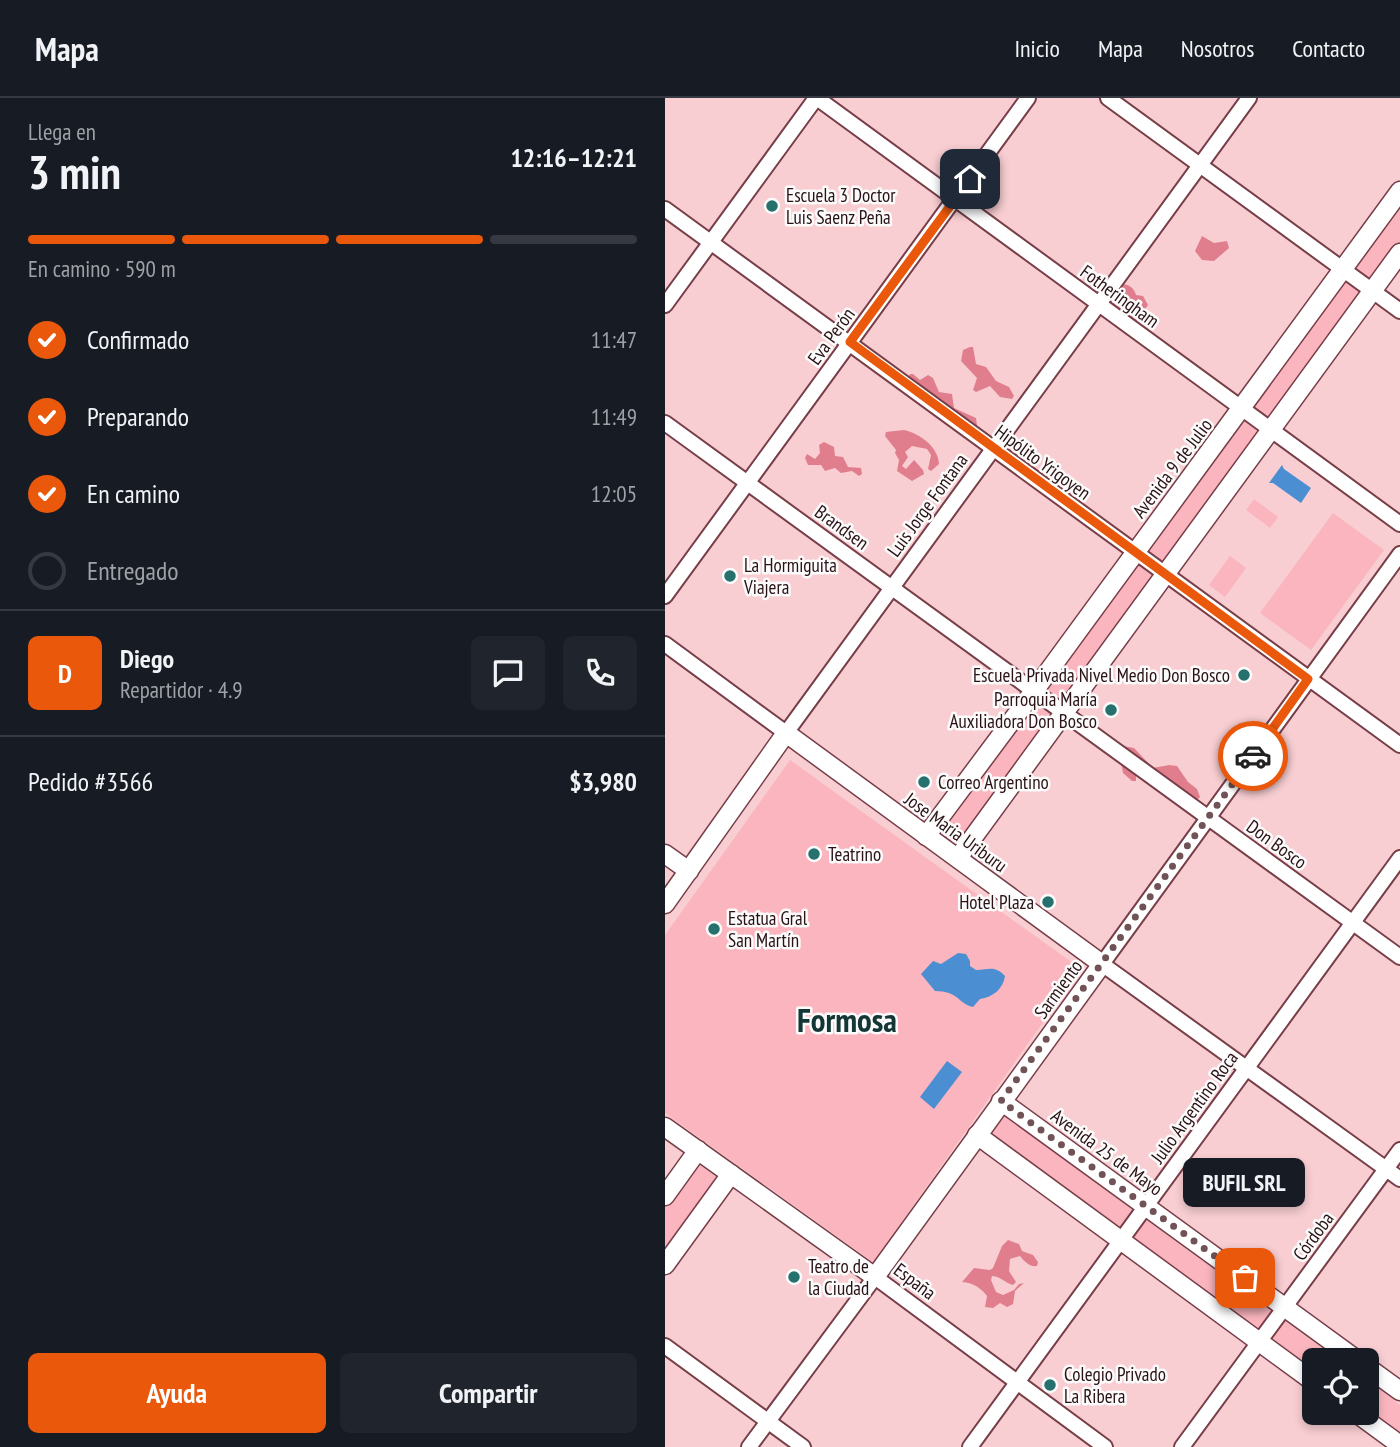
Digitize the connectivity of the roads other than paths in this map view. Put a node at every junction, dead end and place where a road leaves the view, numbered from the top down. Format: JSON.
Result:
{"nodes":[{"id":1,"x":817,"y":98,"type":"edge"},
{"id":2,"x":1028,"y":98,"type":"edge"},
{"id":3,"x":1108,"y":98,"type":"edge"},
{"id":4,"x":1249,"y":98,"type":"edge"},
{"id":5,"x":1199,"y":166,"type":"junction"},
{"id":6,"x":1400,"y":191,"type":"edge"},
{"id":7,"x":955,"y":199,"type":"junction"},
{"id":8,"x":665,"y":209,"type":"edge"},
{"id":9,"x":711,"y":242,"type":"junction"},
{"id":10,"x":1400,"y":253,"type":"edge"},
{"id":11,"x":1343,"y":269,"type":"junction"},
{"id":12,"x":1372,"y":291,"type":"junction"},
{"id":13,"x":665,"y":305,"type":"edge"},
{"id":14,"x":1099,"y":305,"type":"junction"},
{"id":15,"x":1400,"y":311,"type":"edge"},
{"id":16,"x":850,"y":342,"type":"junction"},
{"id":17,"x":1241,"y":409,"type":"junction"},
{"id":18,"x":665,"y":423,"type":"edge"},
{"id":19,"x":1271,"y":430,"type":"junction"},
{"id":20,"x":994,"y":450,"type":"junction"},
{"id":21,"x":749,"y":484,"type":"junction"},
{"id":22,"x":1400,"y":524,"type":"edge"},
{"id":23,"x":1135,"y":552,"type":"junction"},
{"id":24,"x":1400,"y":554,"type":"edge"},
{"id":25,"x":1165,"y":575,"type":"junction"},
{"id":26,"x":893,"y":589,"type":"junction"},
{"id":27,"x":665,"y":596,"type":"edge"},
{"id":28,"x":665,"y":644,"type":"edge"},
{"id":29,"x":1308,"y":679,"type":"junction"},
{"id":30,"x":1034,"y":691,"type":"junction"},
{"id":31,"x":1064,"y":713,"type":"junction"},
{"id":32,"x":786,"y":733,"type":"junction"},
{"id":33,"x":1400,"y":745,"type":"edge"},
{"id":34,"x":1208,"y":818,"type":"junction"},
{"id":35,"x":926,"y":836,"type":"junction"},
{"id":36,"x":665,"y":854,"type":"edge"},
{"id":37,"x":1400,"y":858,"type":"edge"},
{"id":38,"x":958,"y":859,"type":"junction"},
{"id":39,"x":689,"y":871,"type":"junction"},
{"id":40,"x":665,"y":904,"type":"edge"},
{"id":41,"x":1353,"y":923,"type":"junction"},
{"id":42,"x":1400,"y":957,"type":"edge"},
{"id":43,"x":1102,"y":964,"type":"junction"},
{"id":44,"x":1247,"y":1067,"type":"junction"},
{"id":45,"x":1001,"y":1101,"type":"junction"},
{"id":46,"x":665,"y":1127,"type":"edge"},
{"id":47,"x":977,"y":1135,"type":"junction"},
{"id":48,"x":698,"y":1150,"type":"junction"},
{"id":49,"x":1400,"y":1150,"type":"edge"},
{"id":50,"x":1386,"y":1169,"type":"junction"},
{"id":51,"x":731,"y":1174,"type":"junction"},
{"id":52,"x":1400,"y":1179,"type":"edge"},
{"id":53,"x":665,"y":1195,"type":"edge"},
{"id":54,"x":1146,"y":1207,"type":"junction"},
{"id":55,"x":1121,"y":1240,"type":"junction"},
{"id":56,"x":665,"y":1265,"type":"edge"},
{"id":57,"x":874,"y":1277,"type":"junction"},
{"id":58,"x":1285,"y":1306,"type":"junction"},
{"id":59,"x":1259,"y":1342,"type":"junction"},
{"id":60,"x":665,"y":1346,"type":"edge"},
{"id":61,"x":1341,"y":1348,"type":"edge"},
{"id":62,"x":1302,"y":1373,"type":"edge"},
{"id":63,"x":1379,"y":1376,"type":"edge"},
{"id":64,"x":1017,"y":1384,"type":"junction"},
{"id":65,"x":1400,"y":1391,"type":"edge"},
{"id":66,"x":768,"y":1421,"type":"junction"},
{"id":67,"x":1373,"y":1425,"type":"edge"},
{"id":68,"x":1400,"y":1445,"type":"edge"},
{"id":69,"x":749,"y":1447,"type":"edge"},
{"id":70,"x":803,"y":1447,"type":"edge"},
{"id":71,"x":971,"y":1447,"type":"edge"},
{"id":72,"x":1104,"y":1447,"type":"edge"},
{"id":73,"x":1182,"y":1447,"type":"edge"}],
"edges":[{"from":1,"to":7,"type":"street","name":"Fotheringham"},
{"from":1,"to":9,"type":"street"},
{"from":2,"to":7,"type":"street","name":"Eva Perón"},
{"from":3,"to":5,"type":"street"},
{"from":4,"to":5,"type":"street","name":"Luis Jorge Fontana"},
{"from":5,"to":11,"type":"street"},
{"from":5,"to":14,"type":"street","name":"Luis Jorge Fontana"},
{"from":6,"to":11,"type":"main road","name":"Avenida 9 de Julio"},
{"from":7,"to":14,"type":"street","name":"Fotheringham"},
{"from":7,"to":16,"type":"street","name":"Eva Perón"},
{"from":8,"to":9,"type":"street","name":"Hipólito Yrigoyen"},
{"from":9,"to":13,"type":"street"},
{"from":9,"to":16,"type":"street","name":"Hipólito Yrigoyen"},
{"from":10,"to":12,"type":"main road"},
{"from":11,"to":12,"type":"street"},
{"from":11,"to":17,"type":"main road","name":"Avenida 9 de Julio"},
{"from":12,"to":15,"type":"street"},
{"from":12,"to":19,"type":"main road"},
{"from":14,"to":17,"type":"street","name":"Fotheringham"},
{"from":14,"to":20,"type":"street","name":"Luis Jorge Fontana"},
{"from":16,"to":20,"type":"street","name":"Hipólito Yrigoyen"},
{"from":16,"to":21,"type":"street","name":"Eva Perón"},
{"from":17,"to":19,"type":"street","name":"Fotheringham"},
{"from":17,"to":23,"type":"main road","name":"Avenida 9 de Julio"},
{"from":18,"to":21,"type":"street","name":"Brandsen"},
{"from":19,"to":22,"type":"street","name":"Fotheringham"},
{"from":19,"to":25,"type":"main road"},
{"from":20,"to":23,"type":"street","name":"Hipólito Yrigoyen"},
{"from":20,"to":26,"type":"street","name":"Luis Jorge Fontana"},
{"from":21,"to":26,"type":"street","name":"Brandsen"},
{"from":21,"to":27,"type":"street","name":"Eva Perón"},
{"from":23,"to":25,"type":"street","name":"Hipólito Yrigoyen"},
{"from":23,"to":30,"type":"main road","name":"Avenida 9 de Julio"},
{"from":24,"to":29,"type":"street","name":"Sarmiento"},
{"from":25,"to":29,"type":"street","name":"Hipólito Yrigoyen"},
{"from":25,"to":31,"type":"main road"},
{"from":26,"to":30,"type":"street","name":"Brandsen"},
{"from":26,"to":32,"type":"street","name":"Luis Jorge Fontana"},
{"from":28,"to":32,"type":"street"},
{"from":29,"to":33,"type":"street","name":"Hipólito Yrigoyen"},
{"from":29,"to":34,"type":"street","name":"Sarmiento"},
{"from":30,"to":31,"type":"street","name":"Brandsen"},
{"from":30,"to":35,"type":"main road","name":"Avenida 9 de Julio"},
{"from":31,"to":34,"type":"street","name":"Don Bosco"},
{"from":31,"to":38,"type":"main road"},
{"from":32,"to":35,"type":"main road","name":"Jose Maria Uriburu"},
{"from":32,"to":39,"type":"main road","name":"Luis Jorge Fontana"},
{"from":34,"to":41,"type":"street","name":"Don Bosco"},
{"from":34,"to":43,"type":"street","name":"Sarmiento"},
{"from":35,"to":38,"type":"main road","name":"Jose Maria Uriburu"},
{"from":36,"to":39,"type":"main road"},
{"from":37,"to":41,"type":"street","name":"Julio Argentino Roca"},
{"from":38,"to":43,"type":"main road","name":"Jose Maria Uriburu"},
{"from":39,"to":40,"type":"main road","name":"Luis Jorge Fontana"},
{"from":41,"to":42,"type":"street","name":"Don Bosco"},
{"from":41,"to":44,"type":"street","name":"Julio Argentino Roca"},
{"from":43,"to":44,"type":"street"},
{"from":43,"to":45,"type":"main road","name":"Sarmiento"},
{"from":44,"to":50,"type":"street"},
{"from":44,"to":54,"type":"street","name":"Julio Argentino Roca"},
{"from":45,"to":47,"type":"main road","name":"Sarmiento"},
{"from":45,"to":54,"type":"main road","name":"Avenida 25 de Mayo"},
{"from":46,"to":48,"type":"main road","name":"España"},
{"from":47,"to":55,"type":"main road"},
{"from":47,"to":57,"type":"main road","name":"Sarmiento"},
{"from":48,"to":51,"type":"main road","name":"España"},
{"from":48,"to":53,"type":"main road"},
{"from":49,"to":50,"type":"street","name":"Córdoba"},
{"from":50,"to":52,"type":"street"},
{"from":50,"to":58,"type":"street","name":"Córdoba"},
{"from":51,"to":56,"type":"main road"},
{"from":51,"to":57,"type":"main road","name":"España"},
{"from":54,"to":55,"type":"street","name":"Julio Argentino Roca"},
{"from":54,"to":58,"type":"main road","name":"Avenida 25 de Mayo"},
{"from":55,"to":59,"type":"main road"},
{"from":55,"to":64,"type":"street","name":"Julio Argentino Roca"},
{"from":57,"to":64,"type":"street","name":"España"},
{"from":57,"to":66,"type":"street","name":"Sarmiento"},
{"from":58,"to":59,"type":"street","name":"Córdoba"},
{"from":58,"to":61,"type":"main road","name":"Avenida 25 de Mayo"},
{"from":59,"to":62,"type":"main road"},
{"from":59,"to":73,"type":"street","name":"Córdoba"},
{"from":60,"to":66,"type":"street"},
{"from":63,"to":65,"type":"main road"},
{"from":64,"to":71,"type":"street","name":"Julio Argentino Roca"},
{"from":64,"to":72,"type":"street","name":"España"},
{"from":66,"to":69,"type":"street","name":"Sarmiento"},
{"from":66,"to":70,"type":"street"},
{"from":67,"to":68,"type":"main road"}]}
